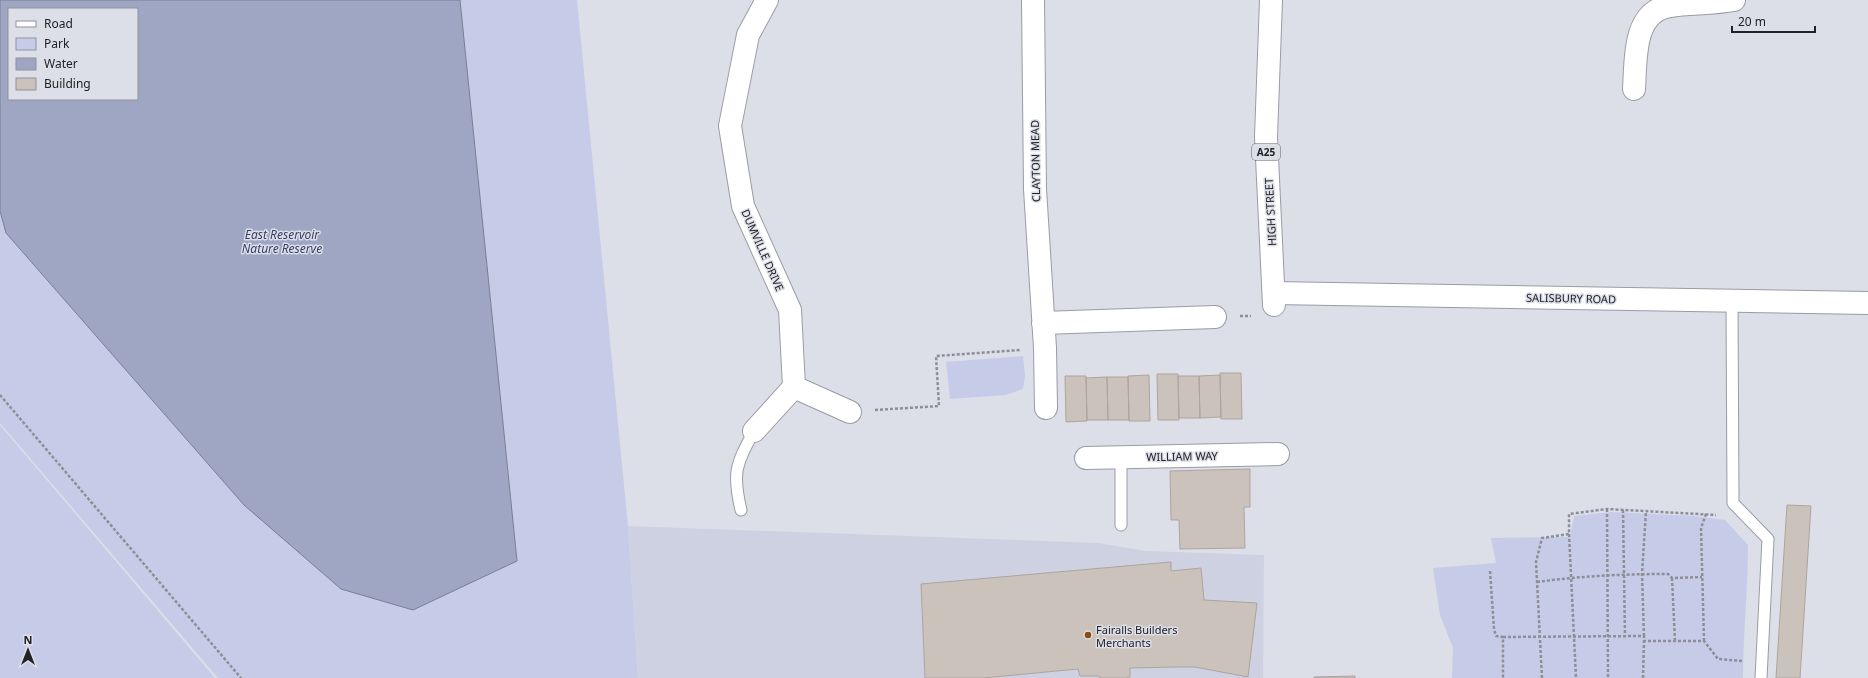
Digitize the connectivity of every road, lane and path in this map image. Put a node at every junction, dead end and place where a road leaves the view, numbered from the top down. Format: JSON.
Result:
{"nodes":[{"id":1,"x":767,"y":0,"type":"edge"},
{"id":2,"x":1033,"y":0,"type":"edge"},
{"id":3,"x":1271,"y":0,"type":"edge"},
{"id":4,"x":1734,"y":0,"type":"edge"},
{"id":5,"x":1634,"y":89,"type":"dead end"},
{"id":6,"x":1274,"y":299,"type":"joint"},
{"id":7,"x":1732,"y":301,"type":"junction"},
{"id":8,"x":1868,"y":303,"type":"edge"},
{"id":9,"x":1255,"y":316,"type":"dead end"},
{"id":10,"x":1215,"y":317,"type":"joint"},
{"id":11,"x":1043,"y":323,"type":"junction"},
{"id":12,"x":1045,"y":348,"type":"junction"},
{"id":13,"x":794,"y":387,"type":"junction"},
{"id":14,"x":0,"y":395,"type":"edge"},
{"id":15,"x":1046,"y":408,"type":"dead end"},
{"id":16,"x":850,"y":412,"type":"joint"},
{"id":17,"x":754,"y":431,"type":"joint"},
{"id":18,"x":1278,"y":454,"type":"dead end"},
{"id":19,"x":1121,"y":457,"type":"junction"},
{"id":20,"x":1086,"y":458,"type":"dead end"},
{"id":21,"x":1733,"y":503,"type":"junction"},
{"id":22,"x":1607,"y":509,"type":"junction"},
{"id":23,"x":741,"y":510,"type":"dead end"},
{"id":24,"x":1623,"y":510,"type":"junction"},
{"id":25,"x":1646,"y":511,"type":"junction"},
{"id":26,"x":1706,"y":514,"type":"junction"},
{"id":27,"x":1121,"y":525,"type":"dead end"},
{"id":28,"x":1569,"y":534,"type":"junction"},
{"id":29,"x":1490,"y":571,"type":"dead end"},
{"id":30,"x":1624,"y":574,"type":"junction"},
{"id":31,"x":1642,"y":574,"type":"junction"},
{"id":32,"x":1607,"y":575,"type":"junction"},
{"id":33,"x":1572,"y":577,"type":"junction"},
{"id":34,"x":1702,"y":577,"type":"junction"},
{"id":35,"x":1672,"y":578,"type":"junction"},
{"id":36,"x":1537,"y":582,"type":"junction"},
{"id":37,"x":1540,"y":636,"type":"junction"},
{"id":38,"x":1574,"y":636,"type":"junction"},
{"id":39,"x":1609,"y":636,"type":"junction"},
{"id":40,"x":1625,"y":636,"type":"junction"},
{"id":41,"x":1644,"y":636,"type":"junction"},
{"id":42,"x":1502,"y":637,"type":"junction"},
{"id":43,"x":1644,"y":641,"type":"junction"},
{"id":44,"x":1674,"y":641,"type":"junction"},
{"id":45,"x":1704,"y":641,"type":"junction"},
{"id":46,"x":1761,"y":663,"type":"junction"},
{"id":47,"x":241,"y":678,"type":"edge"},
{"id":48,"x":1503,"y":678,"type":"edge"},
{"id":49,"x":1542,"y":678,"type":"edge"},
{"id":50,"x":1576,"y":678,"type":"edge"},
{"id":51,"x":1608,"y":678,"type":"edge"},
{"id":52,"x":1643,"y":678,"type":"edge"},
{"id":53,"x":1761,"y":678,"type":"edge"}],
"edges":[{"from":1,"to":13,"type":"street","name":"DUMVILLE DRIVE"},
{"from":2,"to":11,"type":"street","name":"CLAYTON MEAD"},
{"from":3,"to":6,"type":"street","name":"HIGH STREET","number":"A25"},
{"from":4,"to":5,"type":"street"},
{"from":6,"to":7,"type":"street","name":"SALISBURY ROAD"},
{"from":7,"to":8,"type":"street","name":"SALISBURY ROAD"},
{"from":7,"to":21,"type":"lane"},
{"from":9,"to":10,"type":"path"},
{"from":10,"to":11,"type":"street"},
{"from":11,"to":12,"type":"street","name":"CLAYTON MEAD"},
{"from":12,"to":15,"type":"street","name":"CLAYTON MEAD"},
{"from":12,"to":16,"type":"path"},
{"from":13,"to":16,"type":"street"},
{"from":13,"to":17,"type":"street"},
{"from":14,"to":47,"type":"path"},
{"from":17,"to":23,"type":"lane"},
{"from":18,"to":19,"type":"street","name":"WILLIAM WAY"},
{"from":19,"to":20,"type":"street","name":"WILLIAM WAY"},
{"from":19,"to":27,"type":"lane"},
{"from":21,"to":26,"type":"path"},
{"from":21,"to":46,"type":"lane"},
{"from":22,"to":24,"type":"path"},
{"from":22,"to":28,"type":"path"},
{"from":22,"to":32,"type":"path"},
{"from":24,"to":25,"type":"path"},
{"from":24,"to":30,"type":"path"},
{"from":25,"to":26,"type":"path"},
{"from":25,"to":31,"type":"path"},
{"from":26,"to":34,"type":"path"},
{"from":28,"to":33,"type":"path"},
{"from":28,"to":36,"type":"path"},
{"from":29,"to":42,"type":"path"},
{"from":30,"to":31,"type":"path"},
{"from":30,"to":32,"type":"path"},
{"from":30,"to":40,"type":"path"},
{"from":31,"to":35,"type":"path"},
{"from":31,"to":41,"type":"path"},
{"from":32,"to":33,"type":"path"},
{"from":32,"to":39,"type":"path"},
{"from":33,"to":36,"type":"path"},
{"from":33,"to":38,"type":"path"},
{"from":34,"to":35,"type":"path"},
{"from":34,"to":45,"type":"path"},
{"from":35,"to":44,"type":"path"},
{"from":36,"to":37,"type":"path"},
{"from":37,"to":38,"type":"path"},
{"from":37,"to":42,"type":"path"},
{"from":37,"to":49,"type":"path"},
{"from":38,"to":39,"type":"path"},
{"from":38,"to":50,"type":"path"},
{"from":39,"to":40,"type":"path"},
{"from":39,"to":51,"type":"path"},
{"from":40,"to":41,"type":"path"},
{"from":41,"to":43,"type":"path"},
{"from":42,"to":48,"type":"path"},
{"from":43,"to":44,"type":"path"},
{"from":43,"to":52,"type":"path"},
{"from":44,"to":45,"type":"path"},
{"from":45,"to":46,"type":"path"},
{"from":46,"to":53,"type":"lane"}]}
